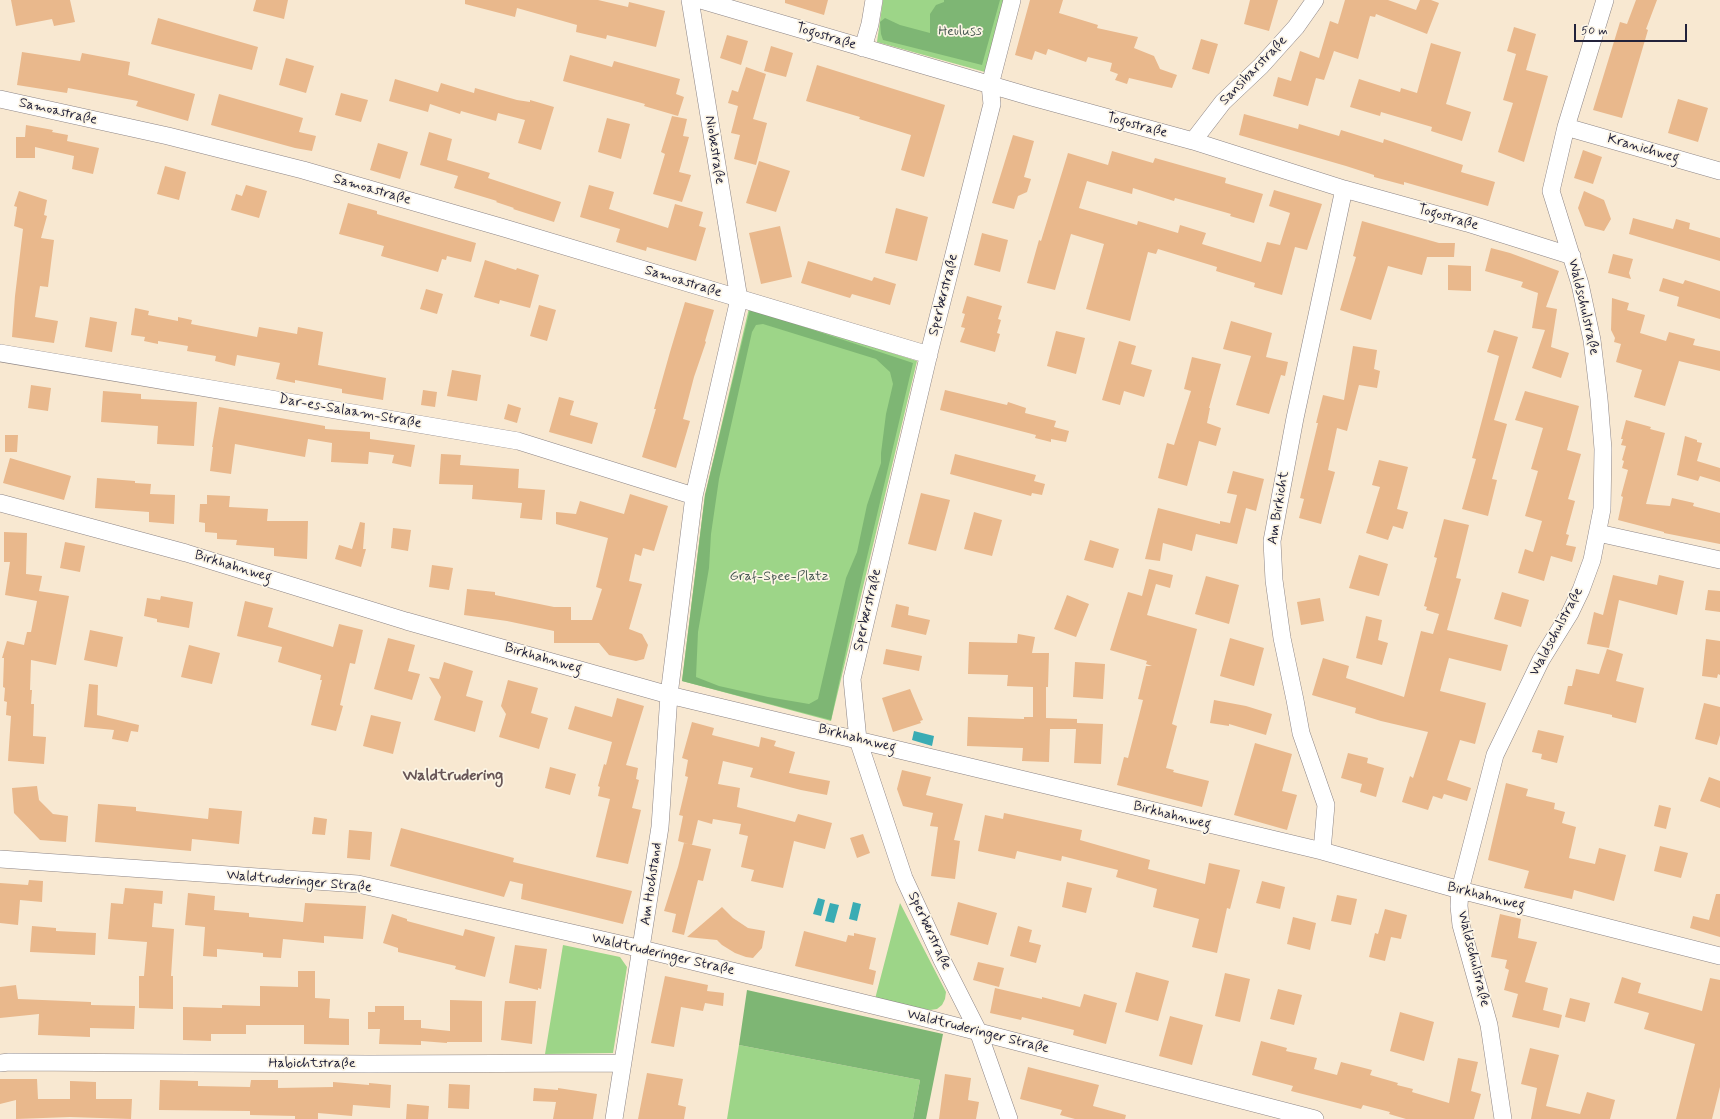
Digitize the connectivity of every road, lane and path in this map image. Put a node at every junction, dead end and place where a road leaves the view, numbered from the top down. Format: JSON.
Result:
{"nodes":[{"id":1,"x":690,"y":0,"type":"edge"},
{"id":2,"x":701,"y":0,"type":"edge"},
{"id":3,"x":874,"y":0,"type":"edge"},
{"id":4,"x":1012,"y":0,"type":"edge"},
{"id":5,"x":1315,"y":0,"type":"edge"},
{"id":6,"x":1605,"y":0,"type":"edge"},
{"id":7,"x":863,"y":48,"type":"junction"},
{"id":8,"x":990,"y":85,"type":"junction"},
{"id":9,"x":0,"y":99,"type":"edge"},
{"id":10,"x":1566,"y":127,"type":"junction"},
{"id":11,"x":1192,"y":141,"type":"junction"},
{"id":12,"x":1720,"y":171,"type":"edge"},
{"id":13,"x":1344,"y":189,"type":"junction"},
{"id":14,"x":1572,"y":256,"type":"junction"},
{"id":15,"x":739,"y":299,"type":"junction"},
{"id":16,"x":0,"y":353,"type":"edge"},
{"id":17,"x":928,"y":355,"type":"junction"},
{"id":18,"x":694,"y":496,"type":"junction"},
{"id":19,"x":0,"y":503,"type":"edge"},
{"id":20,"x":1598,"y":533,"type":"junction"},
{"id":21,"x":1720,"y":560,"type":"edge"},
{"id":22,"x":669,"y":695,"type":"junction"},
{"id":23,"x":858,"y":740,"type":"junction"},
{"id":24,"x":1322,"y":851,"type":"junction"},
{"id":25,"x":0,"y":859,"type":"edge"},
{"id":26,"x":1460,"y":890,"type":"junction"},
{"id":27,"x":642,"y":949,"type":"junction"},
{"id":28,"x":1720,"y":956,"type":"edge"},
{"id":29,"x":978,"y":1031,"type":"junction"},
{"id":30,"x":0,"y":1063,"type":"edge"},
{"id":31,"x":623,"y":1063,"type":"junction"},
{"id":32,"x":614,"y":1119,"type":"edge"},
{"id":33,"x":1009,"y":1119,"type":"edge"},
{"id":34,"x":1315,"y":1119,"type":"edge"},
{"id":35,"x":1503,"y":1119,"type":"edge"}],
"edges":[{"from":1,"to":15,"type":"street","name":"Niobestraße"},
{"from":2,"to":7,"type":"street","name":"Togostraße"},
{"from":3,"to":7,"type":"street"},
{"from":4,"to":8,"type":"street","name":"Sperberstraße"},
{"from":5,"to":11,"type":"street","name":"Sansibarstraße"},
{"from":6,"to":10,"type":"street","name":"Waldschulstraße"},
{"from":7,"to":8,"type":"street","name":"Togostraße"},
{"from":8,"to":11,"type":"street","name":"Togostraße"},
{"from":8,"to":17,"type":"street","name":"Sperberstraße"},
{"from":9,"to":15,"type":"street","name":"Samoastraße"},
{"from":10,"to":12,"type":"street","name":"Kranichweg"},
{"from":10,"to":14,"type":"street","name":"Waldschulstraße"},
{"from":11,"to":13,"type":"street","name":"Togostraße"},
{"from":13,"to":14,"type":"street","name":"Togostraße"},
{"from":13,"to":24,"type":"street","name":"Am Birkicht"},
{"from":14,"to":20,"type":"street","name":"Waldschulstraße"},
{"from":15,"to":17,"type":"street"},
{"from":15,"to":18,"type":"street"},
{"from":16,"to":18,"type":"street","name":"Dar-es-Salaam-Straße"},
{"from":17,"to":23,"type":"street","name":"Sperberstraße"},
{"from":18,"to":22,"type":"street"},
{"from":19,"to":22,"type":"street","name":"Birkhahnweg"},
{"from":20,"to":21,"type":"street"},
{"from":20,"to":26,"type":"street","name":"Waldschulstraße"},
{"from":22,"to":23,"type":"street","name":"Birkhahnweg"},
{"from":22,"to":27,"type":"street","name":"Am Hochstand"},
{"from":23,"to":24,"type":"street","name":"Birkhahnweg"},
{"from":23,"to":29,"type":"street","name":"Sperberstraße"},
{"from":24,"to":26,"type":"street","name":"Birkhahnweg"},
{"from":25,"to":27,"type":"street","name":"Waldtruderinger Straße"},
{"from":26,"to":28,"type":"street","name":"Birkhahnweg"},
{"from":26,"to":35,"type":"street","name":"Waldschulstraße"},
{"from":27,"to":29,"type":"street","name":"Waldtruderinger Straße"},
{"from":27,"to":31,"type":"street","name":"Am Hochstand"},
{"from":29,"to":33,"type":"street","name":"Sperberstraße"},
{"from":29,"to":34,"type":"street","name":"Waldtruderinger Straße"},
{"from":30,"to":31,"type":"street","name":"Habichtstraße"},
{"from":31,"to":32,"type":"street","name":"Am Hochstand"}]}
